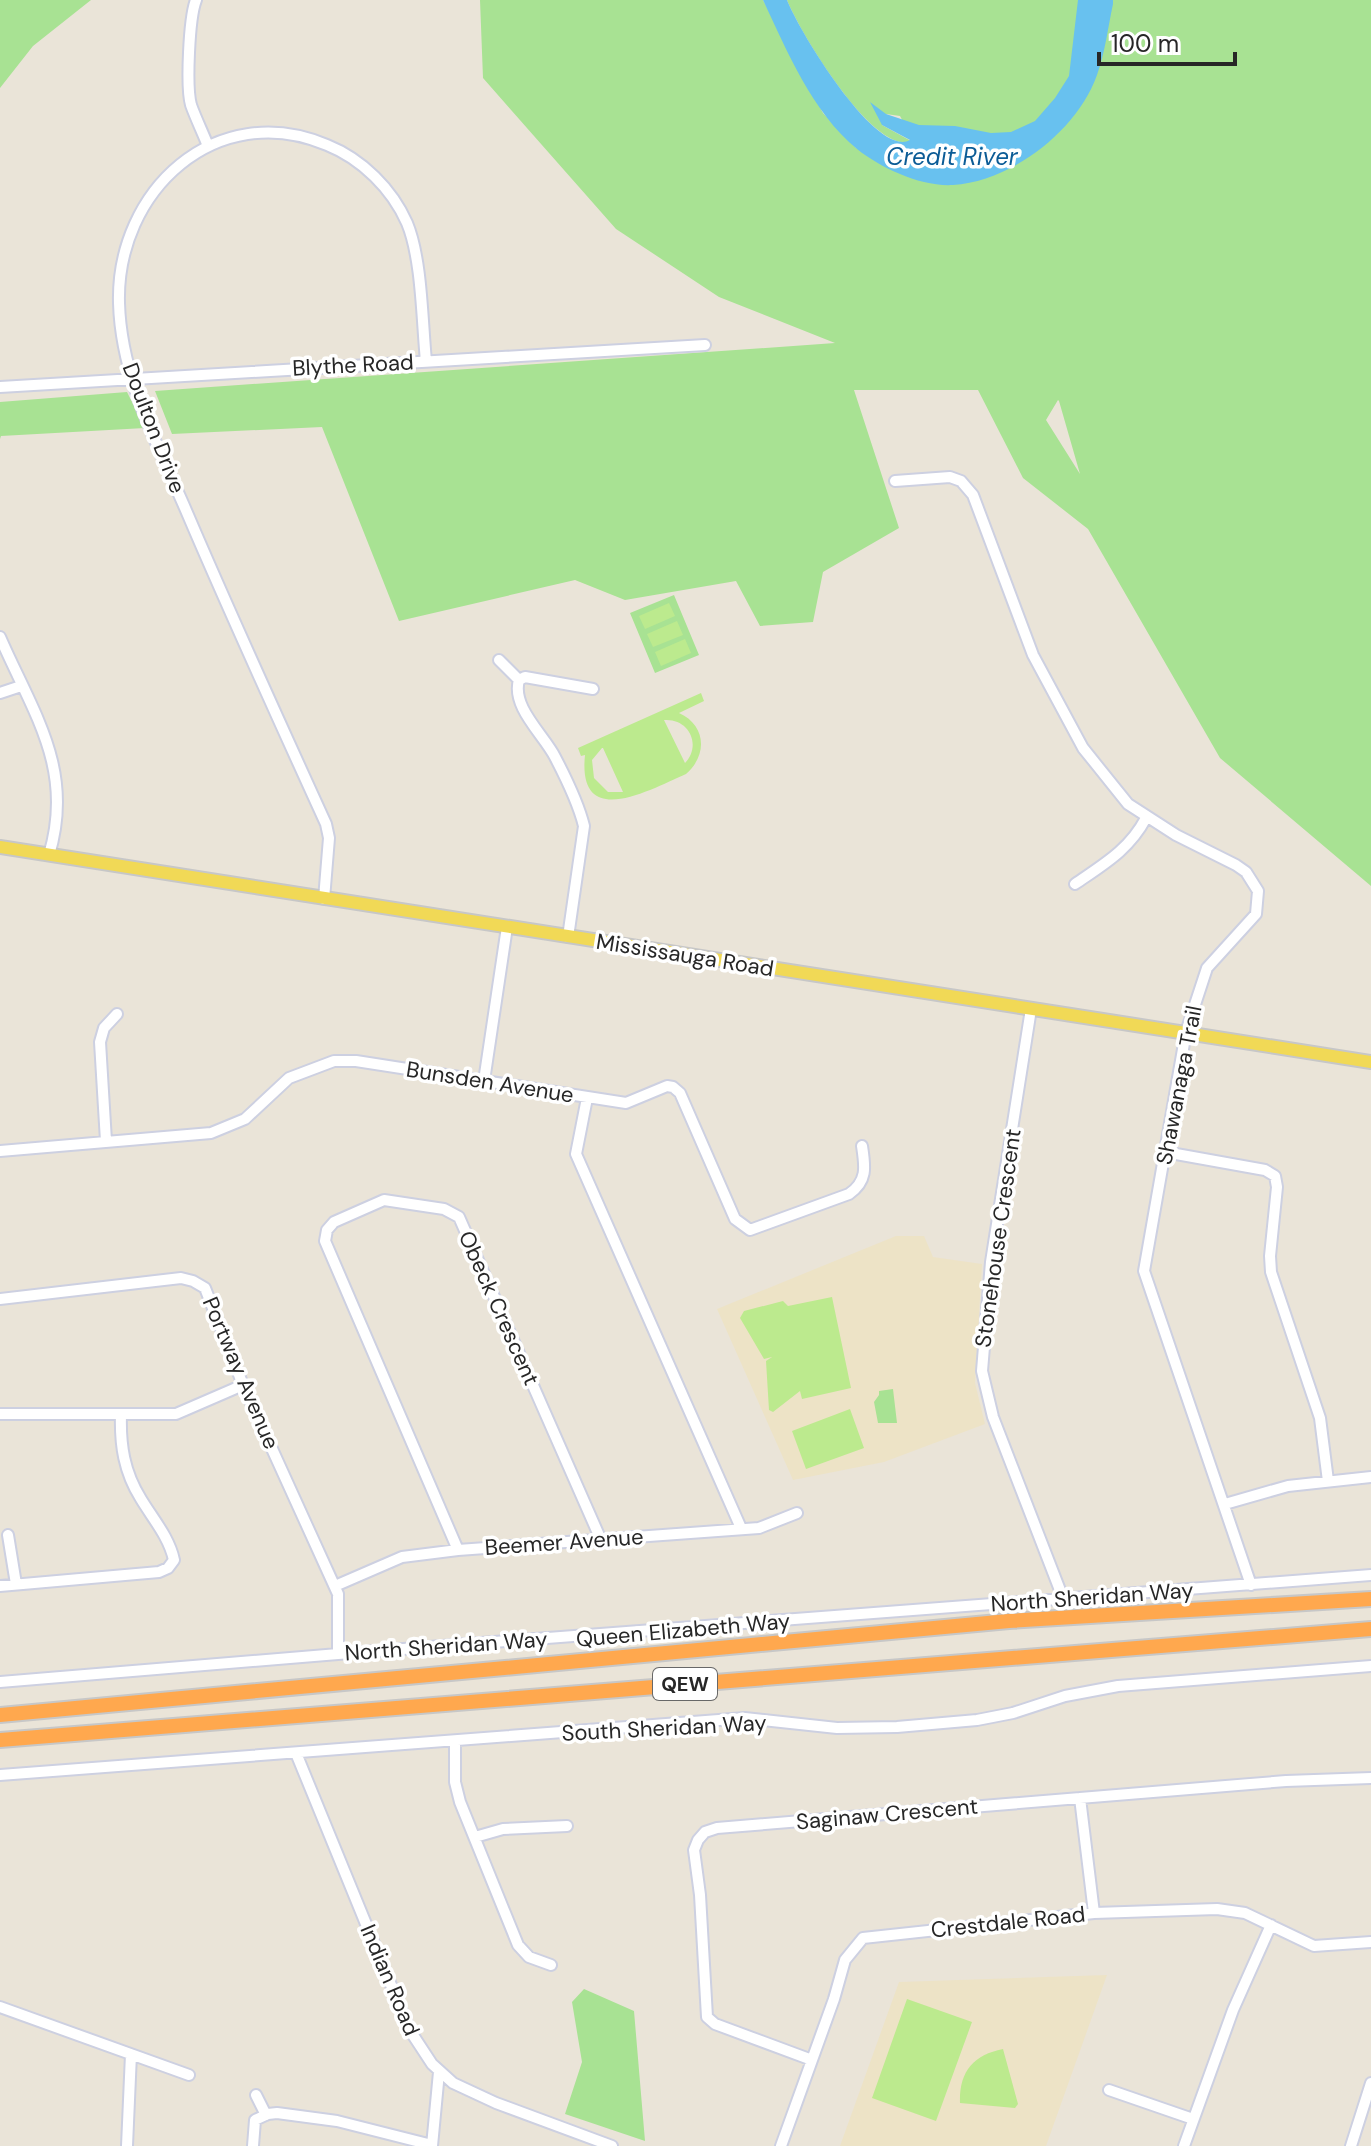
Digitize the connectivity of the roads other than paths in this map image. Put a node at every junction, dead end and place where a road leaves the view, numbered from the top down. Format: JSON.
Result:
{"nodes":[{"id":1,"x":196,"y":0,"type":"edge"},
{"id":2,"x":208,"y":146,"type":"junction"},
{"id":3,"x":705,"y":345,"type":"dead end"},
{"id":4,"x":426,"y":361,"type":"junction"},
{"id":5,"x":131,"y":378,"type":"junction"},
{"id":6,"x":0,"y":387,"type":"edge"},
{"id":7,"x":895,"y":481,"type":"dead end"},
{"id":8,"x":0,"y":637,"type":"edge"},
{"id":9,"x":499,"y":660,"type":"dead end"},
{"id":10,"x":519,"y":680,"type":"junction"},
{"id":11,"x":21,"y":686,"type":"junction"},
{"id":12,"x":593,"y":689,"type":"dead end"},
{"id":13,"x":0,"y":693,"type":"edge"},
{"id":14,"x":1146,"y":818,"type":"junction"},
{"id":15,"x":0,"y":847,"type":"edge"},
{"id":16,"x":49,"y":855,"type":"junction"},
{"id":17,"x":1075,"y":884,"type":"dead end"},
{"id":18,"x":324,"y":899,"type":"junction"},
{"id":19,"x":507,"y":927,"type":"junction"},
{"id":20,"x":568,"y":937,"type":"junction"},
{"id":21,"x":1031,"y":1009,"type":"junction"},
{"id":22,"x":117,"y":1014,"type":"dead end"},
{"id":23,"x":1186,"y":1032,"type":"junction"},
{"id":24,"x":1371,"y":1062,"type":"edge"},
{"id":25,"x":484,"y":1081,"type":"junction"},
{"id":26,"x":587,"y":1098,"type":"junction"},
{"id":27,"x":106,"y":1141,"type":"junction"},
{"id":28,"x":862,"y":1146,"type":"dead end"},
{"id":29,"x":0,"y":1151,"type":"edge"},
{"id":30,"x":1165,"y":1152,"type":"junction"},
{"id":31,"x":0,"y":1299,"type":"edge"},
{"id":32,"x":243,"y":1385,"type":"junction"},
{"id":33,"x":0,"y":1414,"type":"edge"},
{"id":34,"x":121,"y":1414,"type":"junction"},
{"id":35,"x":1371,"y":1477,"type":"edge"},
{"id":36,"x":1328,"y":1481,"type":"junction"},
{"id":37,"x":1225,"y":1504,"type":"junction"},
{"id":38,"x":797,"y":1513,"type":"dead end"},
{"id":39,"x":741,"y":1528,"type":"junction"},
{"id":40,"x":8,"y":1535,"type":"dead end"},
{"id":41,"x":601,"y":1540,"type":"junction"},
{"id":42,"x":458,"y":1550,"type":"junction"},
{"id":43,"x":1371,"y":1575,"type":"edge"},
{"id":44,"x":16,"y":1584,"type":"junction"},
{"id":45,"x":1251,"y":1585,"type":"junction"},
{"id":46,"x":0,"y":1586,"type":"edge"},
{"id":47,"x":335,"y":1586,"type":"junction"},
{"id":48,"x":1063,"y":1598,"type":"junction"},
{"id":49,"x":1371,"y":1599,"type":"edge"},
{"id":50,"x":1371,"y":1629,"type":"edge"},
{"id":51,"x":338,"y":1654,"type":"junction"},
{"id":52,"x":1371,"y":1666,"type":"edge"},
{"id":53,"x":0,"y":1682,"type":"edge"},
{"id":54,"x":0,"y":1715,"type":"edge"},
{"id":55,"x":0,"y":1740,"type":"edge"},
{"id":56,"x":455,"y":1742,"type":"junction"},
{"id":57,"x":296,"y":1753,"type":"junction"},
{"id":58,"x":0,"y":1775,"type":"edge"},
{"id":59,"x":1371,"y":1778,"type":"edge"},
{"id":60,"x":1080,"y":1798,"type":"junction"},
{"id":61,"x":567,"y":1826,"type":"dead end"},
{"id":62,"x":475,"y":1837,"type":"junction"},
{"id":63,"x":1094,"y":1913,"type":"junction"},
{"id":64,"x":1271,"y":1925,"type":"junction"},
{"id":65,"x":1371,"y":1942,"type":"edge"},
{"id":66,"x":551,"y":1965,"type":"dead end"},
{"id":67,"x":0,"y":2007,"type":"edge"},
{"id":68,"x":131,"y":2054,"type":"junction"},
{"id":69,"x":812,"y":2060,"type":"junction"},
{"id":70,"x":439,"y":2072,"type":"junction"},
{"id":71,"x":189,"y":2075,"type":"dead end"},
{"id":72,"x":1371,"y":2083,"type":"edge"},
{"id":73,"x":1109,"y":2090,"type":"dead end"},
{"id":74,"x":256,"y":2095,"type":"dead end"},
{"id":75,"x":266,"y":2115,"type":"junction"},
{"id":76,"x":1193,"y":2119,"type":"junction"},
{"id":77,"x":127,"y":2146,"type":"edge"},
{"id":78,"x":253,"y":2146,"type":"edge"},
{"id":79,"x":432,"y":2146,"type":"edge"},
{"id":80,"x":612,"y":2146,"type":"edge"},
{"id":81,"x":781,"y":2146,"type":"edge"},
{"id":82,"x":1184,"y":2146,"type":"edge"},
{"id":83,"x":1351,"y":2146,"type":"edge"}],
"edges":[{"from":1,"to":2,"type":"street"},
{"from":2,"to":4,"type":"street","name":"Doulton Drive"},
{"from":2,"to":5,"type":"street","name":"Doulton Drive"},
{"from":3,"to":4,"type":"street","name":"Blythe Road"},
{"from":4,"to":5,"type":"street","name":"Blythe Road"},
{"from":5,"to":6,"type":"street","name":"Blythe Road"},
{"from":5,"to":18,"type":"street","name":"Doulton Drive"},
{"from":7,"to":14,"type":"street","name":"Shawanaga Trail"},
{"from":8,"to":11,"type":"street"},
{"from":9,"to":10,"type":"street"},
{"from":10,"to":12,"type":"street"},
{"from":10,"to":20,"type":"street"},
{"from":11,"to":13,"type":"street"},
{"from":11,"to":16,"type":"street"},
{"from":14,"to":17,"type":"street"},
{"from":14,"to":23,"type":"street","name":"Shawanaga Trail"},
{"from":15,"to":16,"type":"main road","name":"Mississauga Road"},
{"from":16,"to":18,"type":"main road","name":"Mississauga Road"},
{"from":18,"to":19,"type":"main road","name":"Mississauga Road"},
{"from":19,"to":20,"type":"main road","name":"Mississauga Road"},
{"from":19,"to":25,"type":"street"},
{"from":20,"to":21,"type":"main road","name":"Mississauga Road"},
{"from":21,"to":23,"type":"main road","name":"Mississauga Road"},
{"from":21,"to":48,"type":"street","name":"Stonehouse Crescent"},
{"from":22,"to":27,"type":"street"},
{"from":23,"to":24,"type":"main road","name":"Mississauga Road"},
{"from":23,"to":30,"type":"street","name":"Shawanaga Trail"},
{"from":25,"to":26,"type":"street","name":"Bunsden Avenue"},
{"from":25,"to":27,"type":"street","name":"Bunsden Avenue"},
{"from":26,"to":28,"type":"street","name":"Bunsden Avenue"},
{"from":26,"to":39,"type":"street"},
{"from":27,"to":29,"type":"street","name":"Bunsden Avenue"},
{"from":30,"to":36,"type":"street"},
{"from":30,"to":37,"type":"street","name":"Shawanaga Trail"},
{"from":31,"to":32,"type":"street","name":"Portway Avenue"},
{"from":32,"to":34,"type":"street"},
{"from":32,"to":47,"type":"street","name":"Portway Avenue"},
{"from":33,"to":34,"type":"street"},
{"from":34,"to":44,"type":"street"},
{"from":35,"to":36,"type":"street"},
{"from":36,"to":37,"type":"street"},
{"from":37,"to":45,"type":"street","name":"Shawanaga Trail"},
{"from":38,"to":39,"type":"street","name":"Beemer Avenue"},
{"from":39,"to":41,"type":"street","name":"Beemer Avenue"},
{"from":40,"to":44,"type":"street"},
{"from":41,"to":42,"type":"street","name":"Beemer Avenue"},
{"from":41,"to":42,"type":"street","name":"Obeck Crescent"},
{"from":42,"to":47,"type":"street","name":"Beemer Avenue"},
{"from":43,"to":45,"type":"street","name":"North Sheridan Way"},
{"from":44,"to":46,"type":"street"},
{"from":45,"to":48,"type":"street","name":"North Sheridan Way"},
{"from":47,"to":51,"type":"street","name":"Portway Avenue"},
{"from":48,"to":51,"type":"street","name":"North Sheridan Way"},
{"from":49,"to":54,"type":"highway","name":"Queen Elizabeth Way","number":"QEW"},
{"from":50,"to":55,"type":"highway","number":"QEW"},
{"from":51,"to":53,"type":"street","name":"North Sheridan Way"},
{"from":52,"to":56,"type":"street","name":"South Sheridan Way"},
{"from":56,"to":57,"type":"street","name":"South Sheridan Way"},
{"from":56,"to":62,"type":"street"},
{"from":57,"to":58,"type":"street","name":"South Sheridan Way"},
{"from":57,"to":70,"type":"street","name":"Indian Road"},
{"from":59,"to":60,"type":"street","name":"Saginaw Crescent"},
{"from":60,"to":63,"type":"street"},
{"from":60,"to":69,"type":"street","name":"Saginaw Crescent"},
{"from":61,"to":62,"type":"street"},
{"from":62,"to":66,"type":"street"},
{"from":63,"to":64,"type":"street","name":"Crestdale Road"},
{"from":63,"to":69,"type":"street","name":"Crestdale Road"},
{"from":64,"to":65,"type":"street","name":"Crestdale Road"},
{"from":64,"to":76,"type":"street"},
{"from":67,"to":68,"type":"street"},
{"from":68,"to":71,"type":"street"},
{"from":68,"to":77,"type":"street"},
{"from":69,"to":81,"type":"street","name":"Crestdale Road"},
{"from":70,"to":79,"type":"street"},
{"from":70,"to":80,"type":"street","name":"Indian Road"},
{"from":72,"to":83,"type":"street"},
{"from":73,"to":76,"type":"street"},
{"from":74,"to":75,"type":"street"},
{"from":75,"to":78,"type":"street"},
{"from":75,"to":79,"type":"street"},
{"from":76,"to":82,"type":"street"}]}
